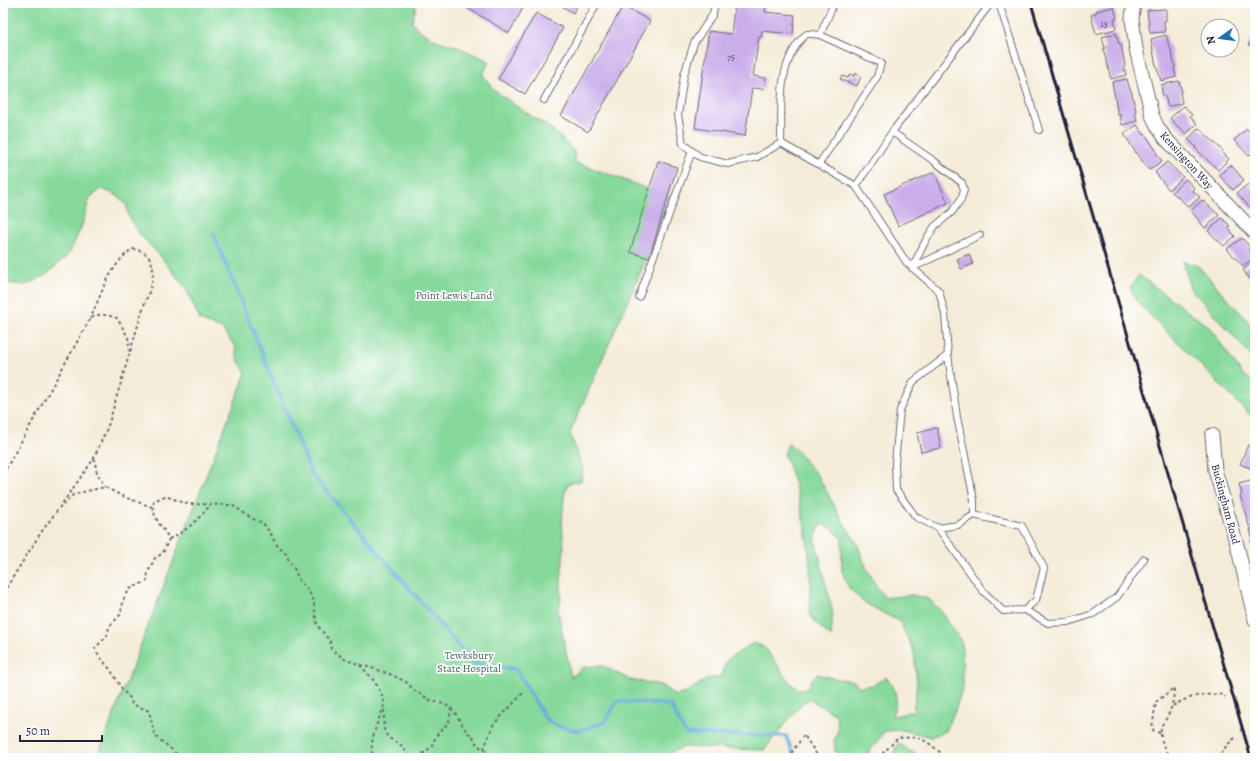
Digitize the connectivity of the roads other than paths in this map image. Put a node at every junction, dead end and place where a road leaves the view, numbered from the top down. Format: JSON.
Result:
{"nodes":[{"id":1,"x":597,"y":3,"type":"edge"},
{"id":2,"x":716,"y":3,"type":"edge"},
{"id":3,"x":834,"y":3,"type":"edge"},
{"id":4,"x":991,"y":3,"type":"edge"},
{"id":5,"x":999,"y":3,"type":"edge"},
{"id":6,"x":1134,"y":3,"type":"edge"},
{"id":7,"x":820,"y":35,"type":"junction"},
{"id":8,"x":544,"y":100,"type":"dead end"},
{"id":9,"x":1039,"y":130,"type":"dead end"},
{"id":10,"x":892,"y":132,"type":"junction"},
{"id":11,"x":781,"y":143,"type":"junction"},
{"id":12,"x":692,"y":151,"type":"junction"},
{"id":13,"x":819,"y":164,"type":"junction"},
{"id":14,"x":856,"y":186,"type":"junction"},
{"id":15,"x":1255,"y":233,"type":"edge"},
{"id":16,"x":980,"y":236,"type":"dead end"},
{"id":17,"x":912,"y":268,"type":"junction"},
{"id":18,"x":639,"y":297,"type":"dead end"},
{"id":19,"x":948,"y":355,"type":"junction"},
{"id":20,"x":1212,"y":435,"type":"dead end"},
{"id":21,"x":974,"y":515,"type":"junction"},
{"id":22,"x":938,"y":528,"type":"junction"},
{"id":23,"x":1144,"y":559,"type":"dead end"},
{"id":24,"x":1025,"y":610,"type":"junction"},
{"id":25,"x":1255,"y":620,"type":"edge"}],
"edges":[{"from":1,"to":8,"type":"lane"},
{"from":2,"to":12,"type":"lane"},
{"from":3,"to":7,"type":"lane"},
{"from":4,"to":10,"type":"lane"},
{"from":5,"to":9,"type":"lane"},
{"from":6,"to":15,"type":"street","name":"Kensington Way"},
{"from":7,"to":11,"type":"lane"},
{"from":7,"to":13,"type":"lane"},
{"from":10,"to":14,"type":"lane"},
{"from":10,"to":17,"type":"lane"},
{"from":11,"to":12,"type":"lane"},
{"from":11,"to":13,"type":"lane"},
{"from":12,"to":18,"type":"lane"},
{"from":13,"to":14,"type":"lane"},
{"from":14,"to":17,"type":"lane"},
{"from":16,"to":17,"type":"lane"},
{"from":17,"to":19,"type":"lane"},
{"from":19,"to":21,"type":"lane"},
{"from":19,"to":22,"type":"lane"},
{"from":20,"to":25,"type":"street","name":"Buckingham Road"},
{"from":21,"to":22,"type":"lane"},
{"from":21,"to":24,"type":"lane"},
{"from":22,"to":24,"type":"lane"},
{"from":23,"to":24,"type":"lane"}]}
